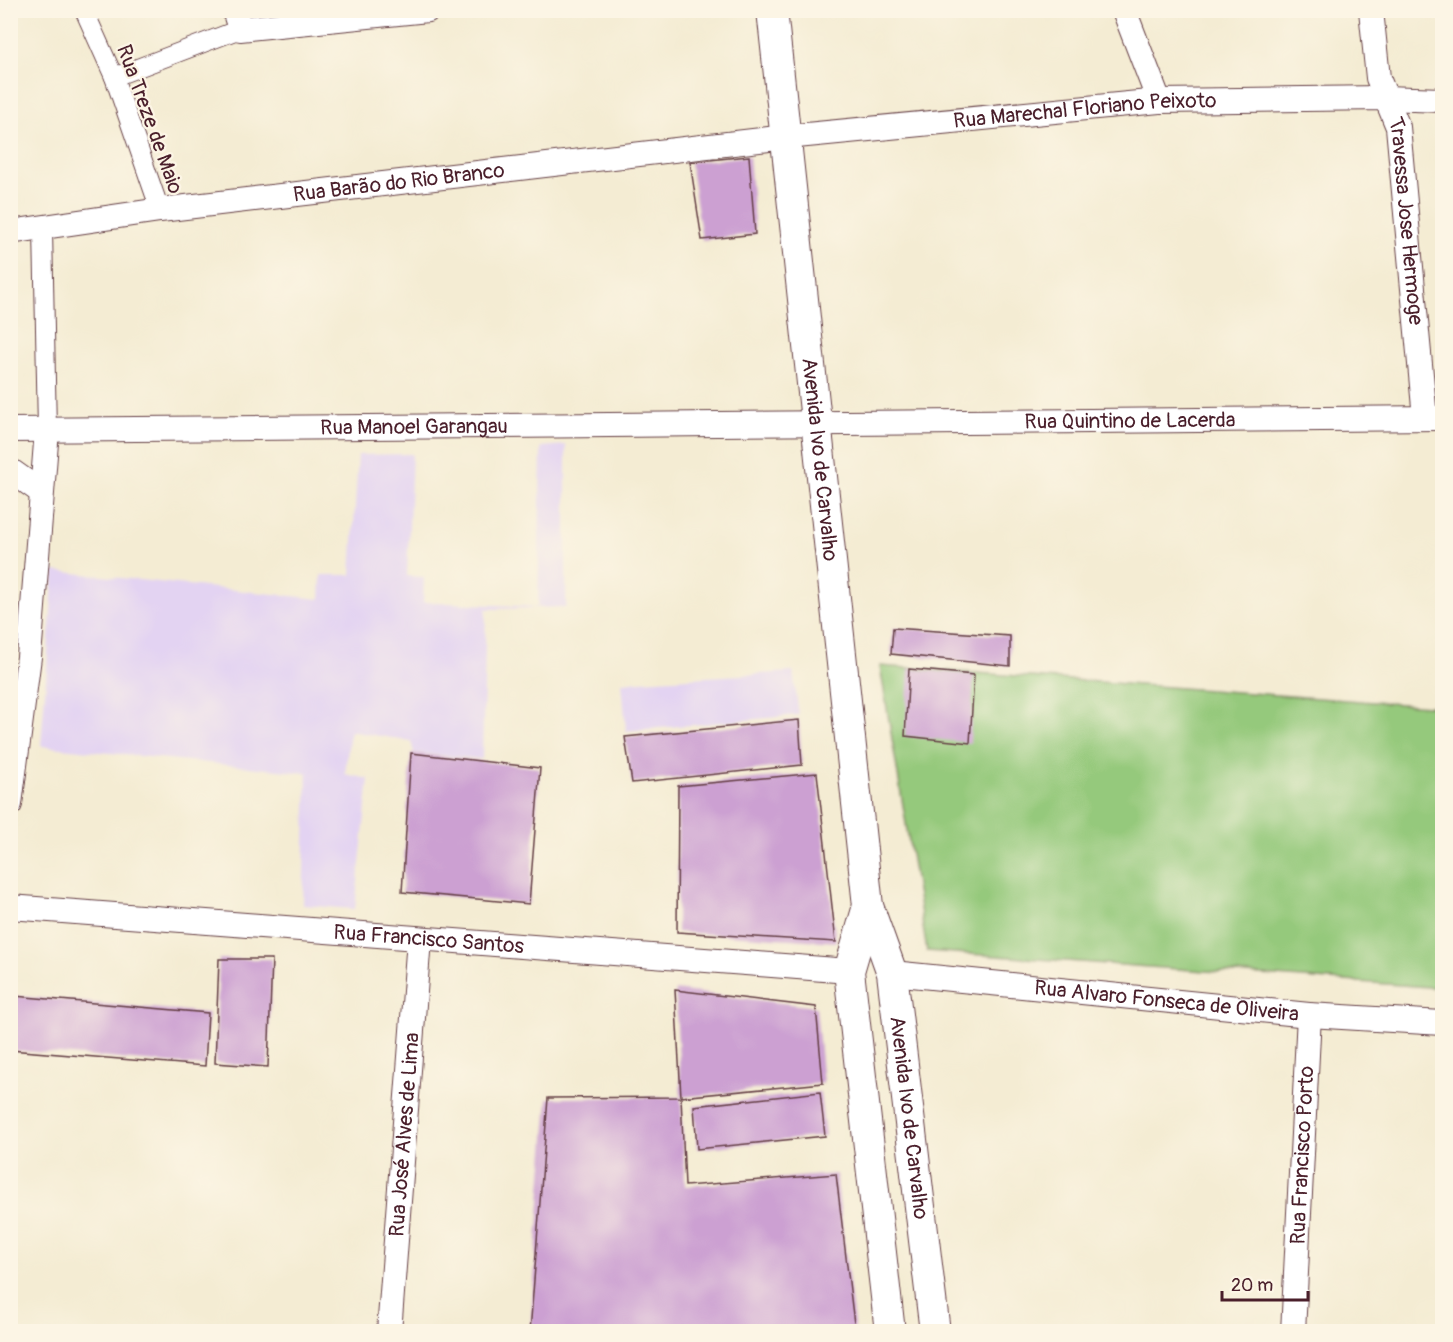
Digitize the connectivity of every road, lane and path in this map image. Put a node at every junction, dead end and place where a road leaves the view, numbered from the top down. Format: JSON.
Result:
{"nodes":[{"id":1,"x":84,"y":10,"type":"edge"},
{"id":2,"x":428,"y":10,"type":"edge"},
{"id":3,"x":772,"y":10,"type":"edge"},
{"id":4,"x":1124,"y":10,"type":"edge"},
{"id":5,"x":1371,"y":10,"type":"edge"},
{"id":6,"x":253,"y":15,"type":"edge"},
{"id":7,"x":114,"y":77,"type":"junction"},
{"id":8,"x":1385,"y":98,"type":"junction"},
{"id":9,"x":1159,"y":100,"type":"junction"},
{"id":10,"x":1443,"y":100,"type":"edge"},
{"id":11,"x":786,"y":137,"type":"junction"},
{"id":12,"x":160,"y":210,"type":"junction"},
{"id":13,"x":44,"y":229,"type":"junction"},
{"id":14,"x":10,"y":232,"type":"edge"},
{"id":15,"x":1434,"y":418,"type":"edge"},
{"id":16,"x":817,"y":423,"type":"junction"},
{"id":17,"x":10,"y":430,"type":"edge"},
{"id":18,"x":47,"y":430,"type":"junction"},
{"id":19,"x":10,"y":471,"type":"edge"},
{"id":20,"x":41,"y":492,"type":"junction"},
{"id":21,"x":10,"y":804,"type":"edge"},
{"id":22,"x":868,"y":906,"type":"junction"},
{"id":23,"x":10,"y":907,"type":"edge"},
{"id":24,"x":419,"y":939,"type":"junction"},
{"id":25,"x":849,"y":971,"type":"junction"},
{"id":26,"x":892,"y":973,"type":"junction"},
{"id":27,"x":1310,"y":1015,"type":"junction"},
{"id":28,"x":1443,"y":1023,"type":"edge"},
{"id":29,"x":389,"y":1332,"type":"edge"},
{"id":30,"x":890,"y":1332,"type":"edge"},
{"id":31,"x":935,"y":1332,"type":"edge"},
{"id":32,"x":1293,"y":1332,"type":"edge"}],
"edges":[{"from":1,"to":7,"type":"street","name":"Rua Treze de Maio"},
{"from":2,"to":6,"type":"street"},
{"from":3,"to":11,"type":"street","name":"Avenida Ivo de Carvalho"},
{"from":4,"to":9,"type":"street"},
{"from":5,"to":8,"type":"street","name":"Travessa Jose Hermoge"},
{"from":6,"to":7,"type":"street"},
{"from":7,"to":12,"type":"street","name":"Rua Treze de Maio"},
{"from":8,"to":9,"type":"street","name":"Rua Marechal Floriano Peixoto"},
{"from":8,"to":10,"type":"street","name":"Rua Marechal Floriano Peixoto"},
{"from":8,"to":15,"type":"street","name":"Travessa Jose Hermoge"},
{"from":9,"to":11,"type":"street","name":"Rua Marechal Floriano Peixoto"},
{"from":11,"to":12,"type":"street","name":"Rua Barão do Rio Branco"},
{"from":11,"to":16,"type":"street","name":"Avenida Ivo de Carvalho"},
{"from":12,"to":13,"type":"street","name":"Rua Barão do Rio Branco"},
{"from":13,"to":14,"type":"street","name":"Rua Barão do Rio Branco"},
{"from":13,"to":18,"type":"street"},
{"from":15,"to":16,"type":"street","name":"Rua Quintino de Lacerda"},
{"from":16,"to":18,"type":"street","name":"Rua Manoel Garangau"},
{"from":16,"to":22,"type":"street","name":"Avenida Ivo de Carvalho"},
{"from":17,"to":18,"type":"street","name":"Rua Manoel Garangau"},
{"from":18,"to":20,"type":"street"},
{"from":19,"to":20,"type":"street"},
{"from":20,"to":21,"type":"street"},
{"from":22,"to":25,"type":"street","name":"Avenida Ivo de Carvalho"},
{"from":22,"to":26,"type":"street","name":"Avenida Ivo de Carvalho"},
{"from":23,"to":24,"type":"street","name":"Rua Francisco Santos"},
{"from":24,"to":25,"type":"street","name":"Rua Francisco Santos"},
{"from":24,"to":29,"type":"street","name":"Rua José Alves de Lima"},
{"from":25,"to":26,"type":"street"},
{"from":25,"to":30,"type":"street","name":"Avenida Ivo de Carvalho"},
{"from":26,"to":27,"type":"street","name":"Rua Alvaro Fonseca de Oliveira"},
{"from":26,"to":31,"type":"street","name":"Avenida Ivo de Carvalho"},
{"from":27,"to":28,"type":"street","name":"Rua Alvaro Fonseca de Oliveira"},
{"from":27,"to":32,"type":"street","name":"Rua Francisco Porto"}]}
